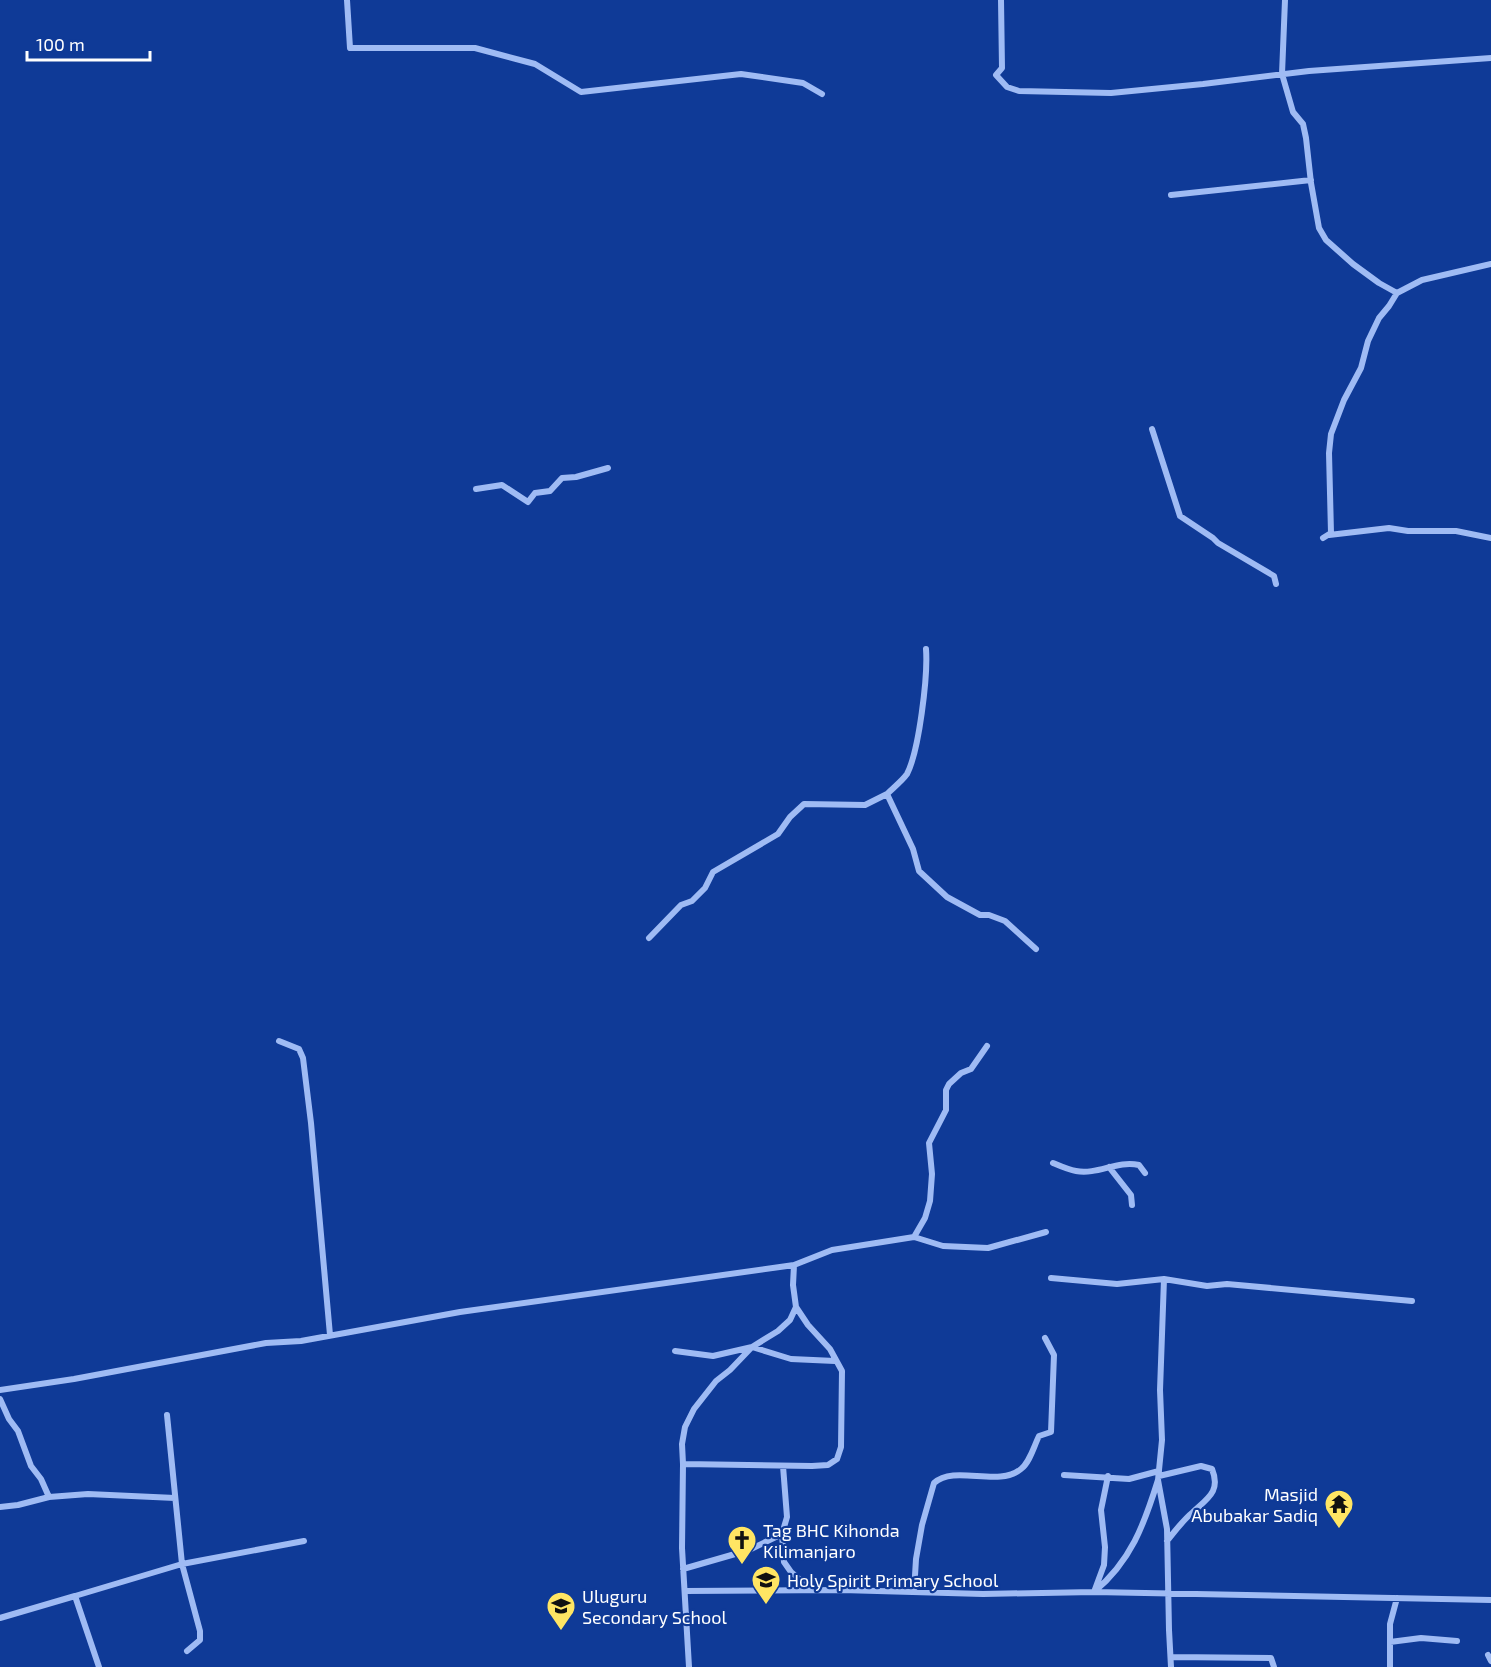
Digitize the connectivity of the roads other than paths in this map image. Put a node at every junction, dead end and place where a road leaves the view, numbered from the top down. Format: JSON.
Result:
{"nodes":[{"id":1,"x":347,"y":0,"type":"edge"},
{"id":2,"x":1000,"y":0,"type":"edge"},
{"id":3,"x":1285,"y":0,"type":"edge"},
{"id":4,"x":1491,"y":58,"type":"edge"},
{"id":5,"x":1282,"y":74,"type":"junction"},
{"id":6,"x":822,"y":94,"type":"dead end"},
{"id":7,"x":1311,"y":180,"type":"junction"},
{"id":8,"x":1171,"y":195,"type":"dead end"},
{"id":9,"x":1491,"y":264,"type":"edge"},
{"id":10,"x":1397,"y":293,"type":"junction"},
{"id":11,"x":1152,"y":429,"type":"dead end"},
{"id":12,"x":608,"y":468,"type":"dead end"},
{"id":13,"x":476,"y":489,"type":"dead end"},
{"id":14,"x":1491,"y":538,"type":"edge"},
{"id":15,"x":1276,"y":584,"type":"dead end"},
{"id":16,"x":926,"y":649,"type":"dead end"},
{"id":17,"x":887,"y":794,"type":"junction"},
{"id":18,"x":649,"y":938,"type":"dead end"},
{"id":19,"x":1036,"y":949,"type":"dead end"},
{"id":20,"x":279,"y":1041,"type":"dead end"},
{"id":21,"x":987,"y":1046,"type":"dead end"},
{"id":22,"x":1053,"y":1163,"type":"dead end"},
{"id":23,"x":1109,"y":1167,"type":"junction"},
{"id":24,"x":1145,"y":1173,"type":"dead end"},
{"id":25,"x":1132,"y":1205,"type":"dead end"},
{"id":26,"x":1046,"y":1232,"type":"dead end"},
{"id":27,"x":914,"y":1237,"type":"junction"},
{"id":28,"x":794,"y":1265,"type":"junction"},
{"id":29,"x":1051,"y":1278,"type":"dead end"},
{"id":30,"x":1164,"y":1279,"type":"junction"},
{"id":31,"x":1412,"y":1301,"type":"dead end"},
{"id":32,"x":796,"y":1307,"type":"junction"},
{"id":33,"x":330,"y":1335,"type":"junction"},
{"id":34,"x":1045,"y":1338,"type":"dead end"},
{"id":35,"x":752,"y":1347,"type":"junction"},
{"id":36,"x":675,"y":1351,"type":"dead end"},
{"id":37,"x":835,"y":1361,"type":"junction"},
{"id":38,"x":0,"y":1390,"type":"edge"},
{"id":39,"x":0,"y":1399,"type":"edge"},
{"id":40,"x":167,"y":1415,"type":"dead end"},
{"id":41,"x":683,"y":1464,"type":"junction"},
{"id":42,"x":783,"y":1466,"type":"junction"},
{"id":43,"x":1064,"y":1476,"type":"dead end"},
{"id":44,"x":1108,"y":1476,"type":"junction"},
{"id":45,"x":1159,"y":1476,"type":"junction"},
{"id":46,"x":49,"y":1497,"type":"junction"},
{"id":47,"x":175,"y":1498,"type":"junction"},
{"id":48,"x":0,"y":1507,"type":"edge"},
{"id":49,"x":782,"y":1534,"type":"junction"},
{"id":50,"x":304,"y":1541,"type":"dead end"},
{"id":51,"x":1167,"y":1541,"type":"junction"},
{"id":52,"x":182,"y":1564,"type":"junction"},
{"id":53,"x":683,"y":1569,"type":"junction"},
{"id":54,"x":685,"y":1591,"type":"junction"},
{"id":55,"x":813,"y":1591,"type":"junction"},
{"id":56,"x":914,"y":1592,"type":"junction"},
{"id":57,"x":1094,"y":1592,"type":"junction"},
{"id":58,"x":1169,"y":1594,"type":"junction"},
{"id":59,"x":75,"y":1596,"type":"junction"},
{"id":60,"x":1397,"y":1598,"type":"junction"},
{"id":61,"x":1491,"y":1600,"type":"edge"},
{"id":62,"x":0,"y":1617,"type":"edge"},
{"id":63,"x":1457,"y":1641,"type":"dead end"},
{"id":64,"x":1390,"y":1642,"type":"junction"},
{"id":65,"x":187,"y":1651,"type":"dead end"},
{"id":66,"x":1172,"y":1657,"type":"junction"},
{"id":67,"x":99,"y":1667,"type":"edge"},
{"id":68,"x":690,"y":1667,"type":"edge"},
{"id":69,"x":1171,"y":1667,"type":"edge"},
{"id":70,"x":1274,"y":1667,"type":"edge"},
{"id":71,"x":1390,"y":1667,"type":"edge"}],
"edges":[{"from":1,"to":6,"type":"street"},
{"from":2,"to":5,"type":"street"},
{"from":3,"to":5,"type":"street"},
{"from":4,"to":5,"type":"street"},
{"from":5,"to":7,"type":"street"},
{"from":7,"to":8,"type":"street"},
{"from":7,"to":10,"type":"street"},
{"from":9,"to":10,"type":"street"},
{"from":10,"to":14,"type":"street"},
{"from":11,"to":15,"type":"street"},
{"from":12,"to":13,"type":"street"},
{"from":16,"to":17,"type":"street"},
{"from":17,"to":18,"type":"street"},
{"from":17,"to":19,"type":"street"},
{"from":20,"to":33,"type":"street"},
{"from":21,"to":27,"type":"street"},
{"from":22,"to":23,"type":"street"},
{"from":23,"to":24,"type":"street"},
{"from":23,"to":25,"type":"street"},
{"from":26,"to":27,"type":"street"},
{"from":27,"to":28,"type":"street"},
{"from":28,"to":32,"type":"street"},
{"from":28,"to":33,"type":"street"},
{"from":29,"to":30,"type":"street"},
{"from":30,"to":31,"type":"street"},
{"from":30,"to":45,"type":"street"},
{"from":32,"to":35,"type":"street"},
{"from":32,"to":37,"type":"street"},
{"from":33,"to":38,"type":"street"},
{"from":34,"to":56,"type":"street"},
{"from":35,"to":36,"type":"street"},
{"from":35,"to":37,"type":"street"},
{"from":35,"to":41,"type":"street"},
{"from":37,"to":42,"type":"street"},
{"from":39,"to":46,"type":"street"},
{"from":40,"to":47,"type":"street"},
{"from":41,"to":42,"type":"street"},
{"from":41,"to":53,"type":"street"},
{"from":42,"to":49,"type":"street"},
{"from":43,"to":44,"type":"street"},
{"from":44,"to":45,"type":"street"},
{"from":44,"to":57,"type":"street"},
{"from":45,"to":51,"type":"street"},
{"from":45,"to":51,"type":"street"},
{"from":45,"to":57,"type":"street"},
{"from":46,"to":47,"type":"street"},
{"from":46,"to":48,"type":"street"},
{"from":47,"to":52,"type":"street"},
{"from":49,"to":53,"type":"street"},
{"from":49,"to":55,"type":"street"},
{"from":50,"to":52,"type":"street"},
{"from":51,"to":58,"type":"street"},
{"from":52,"to":59,"type":"street"},
{"from":52,"to":65,"type":"street"},
{"from":53,"to":54,"type":"street"},
{"from":54,"to":55,"type":"street"},
{"from":54,"to":68,"type":"street"},
{"from":55,"to":56,"type":"street"},
{"from":56,"to":57,"type":"street"},
{"from":57,"to":58,"type":"street"},
{"from":58,"to":60,"type":"street"},
{"from":58,"to":66,"type":"street"},
{"from":59,"to":62,"type":"street"},
{"from":59,"to":67,"type":"street"},
{"from":60,"to":61,"type":"street"},
{"from":60,"to":64,"type":"street"},
{"from":63,"to":64,"type":"street"},
{"from":64,"to":71,"type":"street"},
{"from":66,"to":69,"type":"street"},
{"from":66,"to":70,"type":"street"}]}
